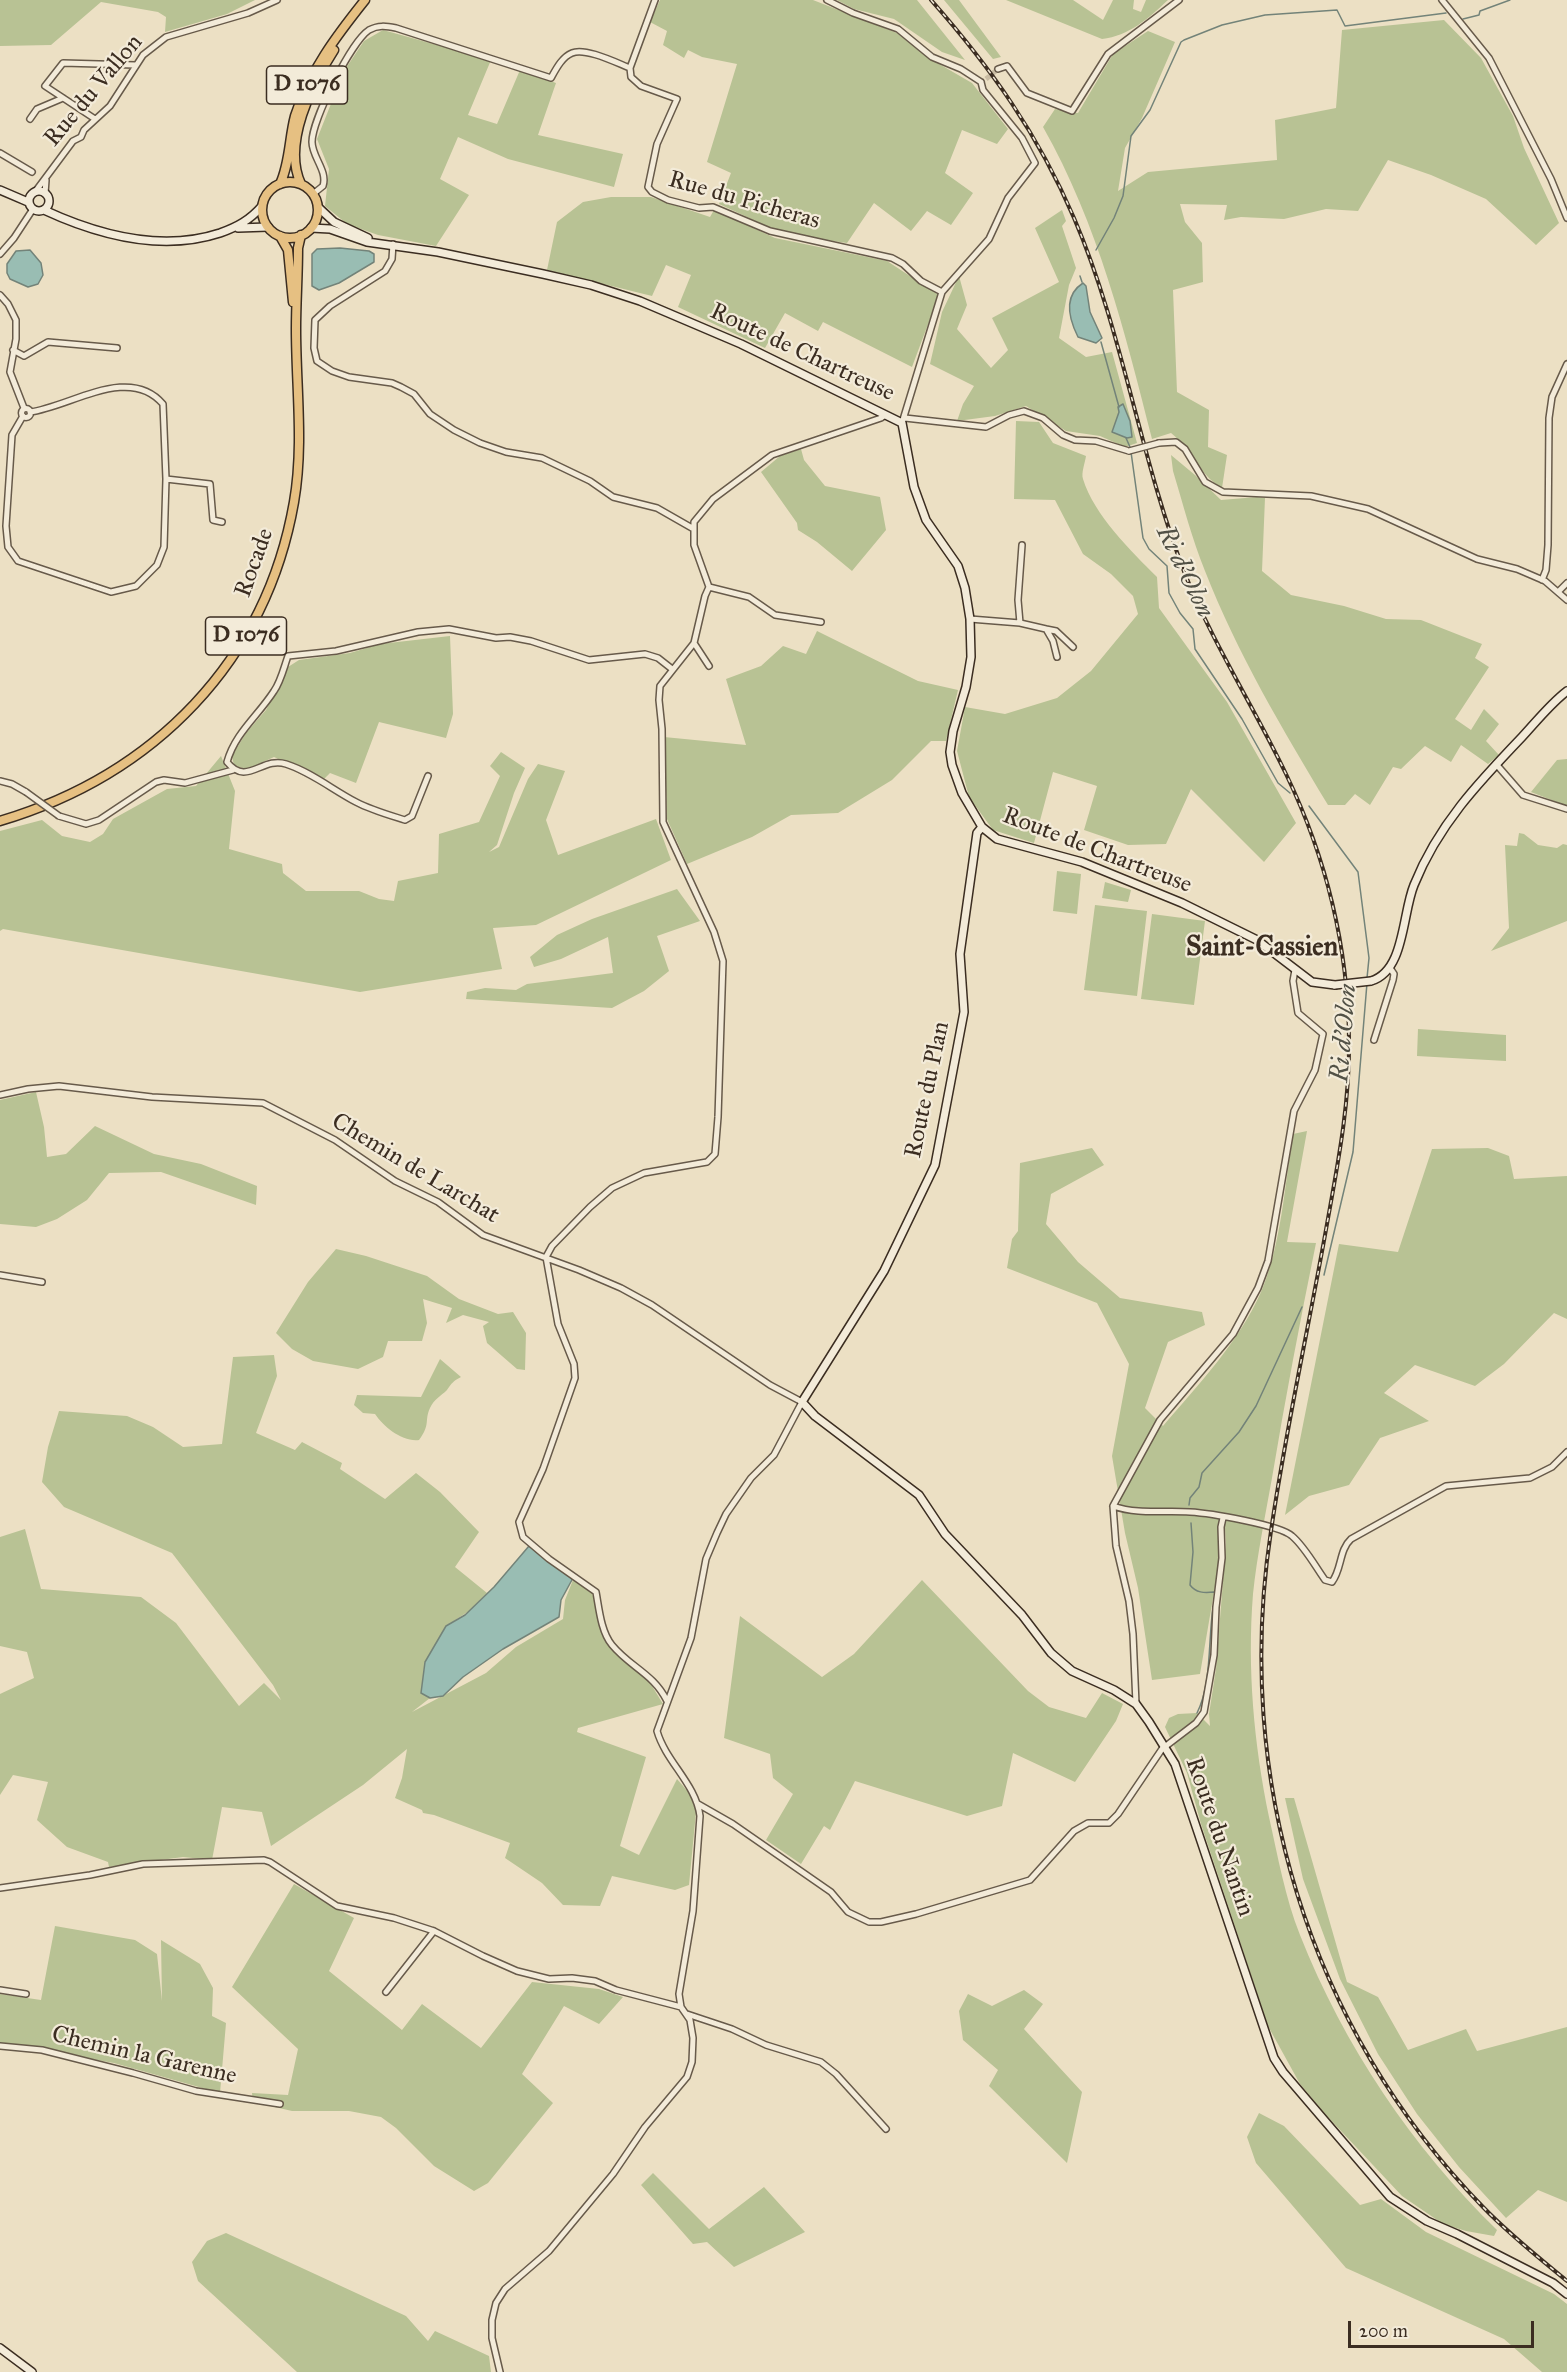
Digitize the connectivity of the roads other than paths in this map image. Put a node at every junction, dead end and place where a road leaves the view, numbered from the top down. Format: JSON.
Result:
{"nodes":[{"id":1,"x":277,"y":0,"type":"edge"},
{"id":2,"x":366,"y":0,"type":"edge"},
{"id":3,"x":656,"y":0,"type":"edge"},
{"id":4,"x":827,"y":0,"type":"edge"},
{"id":5,"x":1179,"y":0,"type":"edge"},
{"id":6,"x":1442,"y":0,"type":"edge"},
{"id":7,"x":135,"y":65,"type":"junction"},
{"id":8,"x":630,"y":68,"type":"junction"},
{"id":9,"x":998,"y":69,"type":"dead end"},
{"id":10,"x":63,"y":98,"type":"junction"},
{"id":11,"x":30,"y":119,"type":"dead end"},
{"id":12,"x":94,"y":120,"type":"junction"},
{"id":13,"x":0,"y":153,"type":"edge"},
{"id":14,"x":32,"y":172,"type":"dead end"},
{"id":15,"x":46,"y":178,"type":"junction"},
{"id":16,"x":280,"y":184,"type":"junction"},
{"id":17,"x":301,"y":184,"type":"junction"},
{"id":18,"x":0,"y":190,"type":"edge"},
{"id":19,"x":34,"y":192,"type":"junction"},
{"id":20,"x":45,"y":194,"type":"junction"},
{"id":21,"x":313,"y":194,"type":"junction"},
{"id":22,"x":16,"y":195,"type":"junction"},
{"id":23,"x":28,"y":202,"type":"junction"},
{"id":24,"x":49,"y":202,"type":"junction"},
{"id":25,"x":262,"y":206,"type":"junction"},
{"id":26,"x":318,"y":207,"type":"junction"},
{"id":27,"x":33,"y":209,"type":"junction"},
{"id":28,"x":44,"y":210,"type":"junction"},
{"id":29,"x":61,"y":216,"type":"junction"},
{"id":30,"x":1567,"y":218,"type":"edge"},
{"id":31,"x":268,"y":227,"type":"junction"},
{"id":32,"x":233,"y":228,"type":"junction"},
{"id":33,"x":311,"y":228,"type":"junction"},
{"id":34,"x":302,"y":235,"type":"junction"},
{"id":35,"x":280,"y":236,"type":"junction"},
{"id":36,"x":379,"y":242,"type":"junction"},
{"id":37,"x":393,"y":244,"type":"junction"},
{"id":38,"x":0,"y":254,"type":"edge"},
{"id":39,"x":942,"y":292,"type":"junction"},
{"id":40,"x":0,"y":296,"type":"edge"},
{"id":41,"x":296,"y":330,"type":"junction"},
{"id":42,"x":117,"y":348,"type":"dead end"},
{"id":43,"x":13,"y":351,"type":"junction"},
{"id":44,"x":1567,"y":364,"type":"edge"},
{"id":45,"x":27,"y":410,"type":"junction"},
{"id":46,"x":885,"y":415,"type":"junction"},
{"id":47,"x":903,"y":420,"type":"junction"},
{"id":48,"x":166,"y":479,"type":"junction"},
{"id":49,"x":222,"y":522,"type":"dead end"},
{"id":50,"x":692,"y":528,"type":"junction"},
{"id":51,"x":1023,"y":545,"type":"dead end"},
{"id":52,"x":1542,"y":580,"type":"junction"},
{"id":53,"x":1567,"y":583,"type":"edge"},
{"id":54,"x":709,"y":587,"type":"junction"},
{"id":55,"x":1558,"y":592,"type":"junction"},
{"id":56,"x":1567,"y":600,"type":"edge"},
{"id":57,"x":970,"y":619,"type":"junction"},
{"id":58,"x":821,"y":622,"type":"dead end"},
{"id":59,"x":1020,"y":623,"type":"junction"},
{"id":60,"x":1046,"y":629,"type":"junction"},
{"id":61,"x":694,"y":643,"type":"junction"},
{"id":62,"x":1073,"y":647,"type":"dead end"},
{"id":63,"x":1057,"y":657,"type":"dead end"},
{"id":64,"x":709,"y":666,"type":"dead end"},
{"id":65,"x":672,"y":669,"type":"junction"},
{"id":66,"x":1567,"y":691,"type":"edge"},
{"id":67,"x":1496,"y":764,"type":"junction"},
{"id":68,"x":233,"y":770,"type":"junction"},
{"id":69,"x":428,"y":776,"type":"dead end"},
{"id":70,"x":0,"y":782,"type":"edge"},
{"id":71,"x":1567,"y":809,"type":"edge"},
{"id":72,"x":0,"y":820,"type":"edge"},
{"id":73,"x":982,"y":827,"type":"junction"},
{"id":74,"x":1390,"y":968,"type":"junction"},
{"id":75,"x":1295,"y":970,"type":"junction"},
{"id":76,"x":1374,"y":1040,"type":"dead end"},
{"id":77,"x":0,"y":1095,"type":"edge"},
{"id":78,"x":546,"y":1257,"type":"junction"},
{"id":79,"x":0,"y":1275,"type":"edge"},
{"id":80,"x":42,"y":1282,"type":"dead end"},
{"id":81,"x":802,"y":1402,"type":"junction"},
{"id":82,"x":1567,"y":1452,"type":"edge"},
{"id":83,"x":1113,"y":1506,"type":"junction"},
{"id":84,"x":1223,"y":1518,"type":"junction"},
{"id":85,"x":668,"y":1701,"type":"junction"},
{"id":86,"x":1136,"y":1704,"type":"junction"},
{"id":87,"x":1165,"y":1747,"type":"junction"},
{"id":88,"x":698,"y":1804,"type":"junction"},
{"id":89,"x":0,"y":1888,"type":"edge"},
{"id":90,"x":434,"y":1931,"type":"junction"},
{"id":91,"x":0,"y":1990,"type":"edge"},
{"id":92,"x":386,"y":1992,"type":"dead end"},
{"id":93,"x":26,"y":1994,"type":"dead end"},
{"id":94,"x":681,"y":2007,"type":"junction"},
{"id":95,"x":687,"y":2014,"type":"junction"},
{"id":96,"x":0,"y":2046,"type":"edge"},
{"id":97,"x":280,"y":2104,"type":"dead end"},
{"id":98,"x":886,"y":2129,"type":"dead end"},
{"id":99,"x":1567,"y":2294,"type":"edge"},
{"id":100,"x":1,"y":2351,"type":"edge"},
{"id":101,"x":32,"y":2372,"type":"edge"},
{"id":102,"x":500,"y":2372,"type":"edge"}],
"edges":[{"from":1,"to":7,"type":"street","name":"Rue du Vallon"},
{"from":2,"to":16,"type":"main road","number":"D 1076"},
{"from":2,"to":17,"type":"main road","number":"D 1076"},
{"from":3,"to":8,"type":"street"},
{"from":4,"to":39,"type":"street"},
{"from":5,"to":9,"type":"street"},
{"from":6,"to":30,"type":"street"},
{"from":7,"to":10,"type":"street"},
{"from":7,"to":12,"type":"street","name":"Rue du Vallon"},
{"from":8,"to":21,"type":"street","name":"Rue du Picheras"},
{"from":8,"to":39,"type":"street","name":"Rue du Picheras"},
{"from":10,"to":11,"type":"street"},
{"from":10,"to":12,"type":"street"},
{"from":12,"to":15,"type":"street","name":"Rue du Vallon"},
{"from":13,"to":14,"type":"street"},
{"from":15,"to":19,"type":"street","name":"Rue du Vallon"},
{"from":15,"to":20,"type":"street","name":"Rue du Vallon"},
{"from":16,"to":17,"type":"main road"},
{"from":16,"to":25,"type":"main road"},
{"from":17,"to":21,"type":"main road"},
{"from":18,"to":22,"type":"main road"},
{"from":19,"to":20,"type":"main road"},
{"from":19,"to":22,"type":"main road"},
{"from":19,"to":23,"type":"main road"},
{"from":20,"to":24,"type":"main road"},
{"from":21,"to":26,"type":"main road"},
{"from":22,"to":23,"type":"main road"},
{"from":23,"to":27,"type":"main road"},
{"from":24,"to":28,"type":"main road"},
{"from":24,"to":29,"type":"main road"},
{"from":25,"to":31,"type":"main road"},
{"from":25,"to":32,"type":"main road"},
{"from":26,"to":33,"type":"main road"},
{"from":26,"to":36,"type":"main road","name":"Route de Chartreuse"},
{"from":27,"to":28,"type":"main road"},
{"from":27,"to":38,"type":"street"},
{"from":28,"to":29,"type":"main road"},
{"from":29,"to":32,"type":"main road"},
{"from":31,"to":32,"type":"main road"},
{"from":31,"to":35,"type":"main road"},
{"from":33,"to":34,"type":"main road"},
{"from":33,"to":36,"type":"main road","name":"Route de Chartreuse"},
{"from":34,"to":35,"type":"main road"},
{"from":34,"to":41,"type":"main road","name":"Rocade","number":"D 1076"},
{"from":35,"to":41,"type":"main road","name":"Rocade","number":"D 1076"},
{"from":36,"to":37,"type":"main road","name":"Route de Chartreuse"},
{"from":37,"to":46,"type":"main road","name":"Route de Chartreuse"},
{"from":37,"to":50,"type":"street"},
{"from":39,"to":47,"type":"street"},
{"from":40,"to":43,"type":"street"},
{"from":41,"to":72,"type":"main road","name":"Rocade","number":"D 1076"},
{"from":42,"to":43,"type":"street"},
{"from":43,"to":45,"type":"street"},
{"from":44,"to":52,"type":"street"},
{"from":45,"to":48,"type":"street"},
{"from":45,"to":48,"type":"street"},
{"from":46,"to":47,"type":"main road","name":"Route de Chartreuse"},
{"from":46,"to":50,"type":"street"},
{"from":47,"to":52,"type":"street","bridge":true},
{"from":47,"to":57,"type":"main road","name":"Route de Chartreuse"},
{"from":48,"to":49,"type":"street"},
{"from":50,"to":54,"type":"street"},
{"from":51,"to":59,"type":"street"},
{"from":52,"to":55,"type":"street"},
{"from":53,"to":55,"type":"street"},
{"from":54,"to":58,"type":"street"},
{"from":54,"to":61,"type":"street"},
{"from":55,"to":56,"type":"street"},
{"from":57,"to":59,"type":"street"},
{"from":57,"to":73,"type":"main road","name":"Route de Chartreuse"},
{"from":59,"to":60,"type":"street"},
{"from":60,"to":62,"type":"street"},
{"from":60,"to":63,"type":"street"},
{"from":61,"to":64,"type":"street"},
{"from":61,"to":65,"type":"street"},
{"from":65,"to":68,"type":"street"},
{"from":65,"to":78,"type":"street"},
{"from":66,"to":67,"type":"main road"},
{"from":67,"to":71,"type":"street"},
{"from":67,"to":74,"type":"main road"},
{"from":68,"to":69,"type":"street"},
{"from":68,"to":70,"type":"street","bridge":true},
{"from":73,"to":75,"type":"main road","name":"Route de Chartreuse"},
{"from":73,"to":81,"type":"main road","name":"Route du Plan"},
{"from":74,"to":75,"type":"main road","name":"Route de Chartreuse","bridge":true},
{"from":74,"to":76,"type":"street"},
{"from":75,"to":83,"type":"street"},
{"from":77,"to":78,"type":"street","name":"Chemin de Larchat"},
{"from":78,"to":81,"type":"street","name":"Chemin de Larchat"},
{"from":78,"to":85,"type":"street"},
{"from":79,"to":80,"type":"street"},
{"from":81,"to":85,"type":"street"},
{"from":81,"to":86,"type":"main road","name":"Route du Nantin"},
{"from":82,"to":84,"type":"street"},
{"from":83,"to":84,"type":"street"},
{"from":83,"to":86,"type":"street"},
{"from":84,"to":87,"type":"street"},
{"from":85,"to":88,"type":"street"},
{"from":86,"to":87,"type":"main road","name":"Route du Nantin"},
{"from":87,"to":88,"type":"street"},
{"from":87,"to":99,"type":"main road","name":"Route du Nantin"},
{"from":88,"to":94,"type":"street"},
{"from":89,"to":90,"type":"street"},
{"from":90,"to":92,"type":"street"},
{"from":90,"to":94,"type":"street"},
{"from":91,"to":93,"type":"street"},
{"from":94,"to":95,"type":"street"},
{"from":95,"to":98,"type":"street"},
{"from":95,"to":102,"type":"street"},
{"from":96,"to":97,"type":"street","name":"Chemin la Garenne"},
{"from":100,"to":101,"type":"main road"}]}
